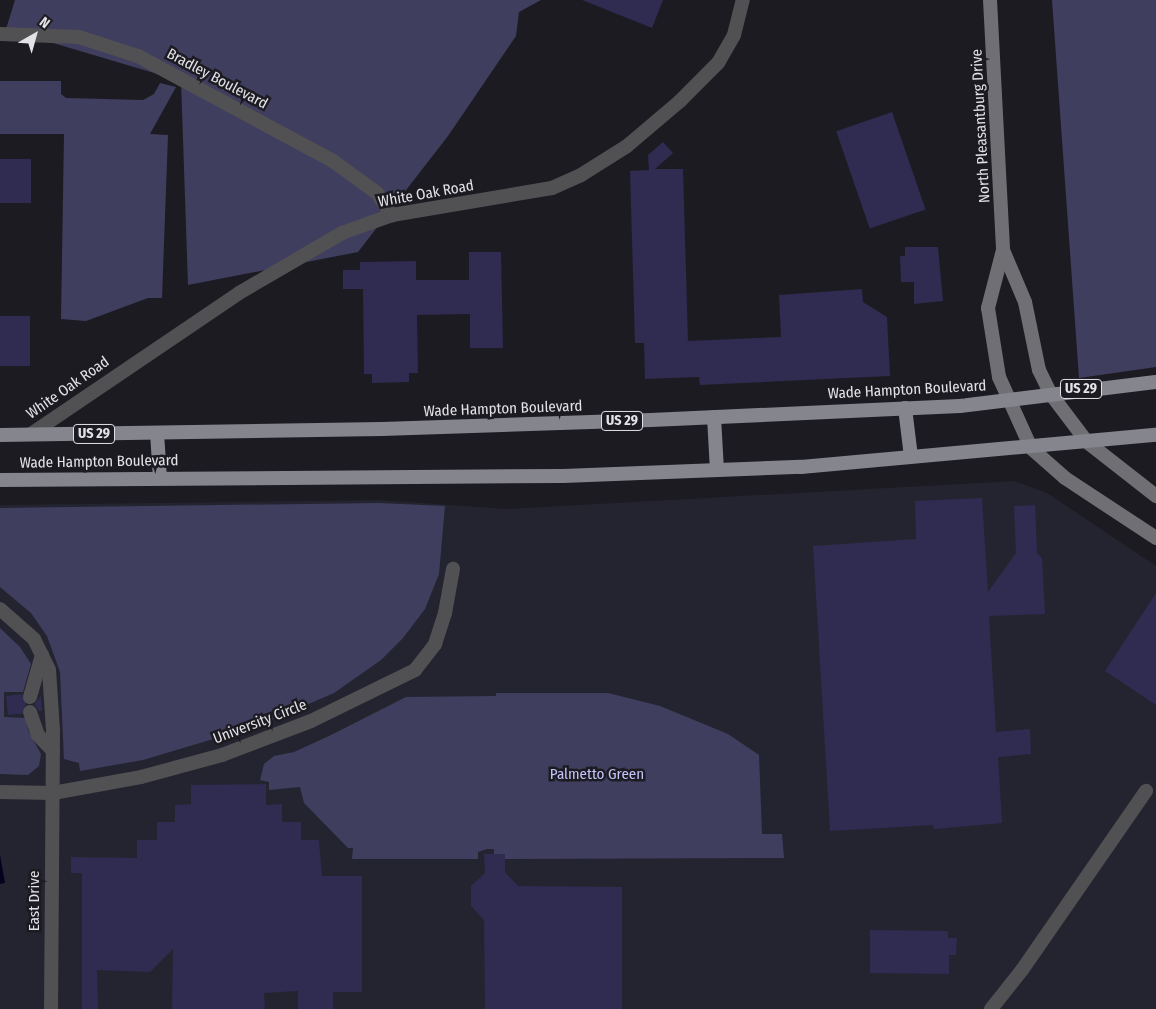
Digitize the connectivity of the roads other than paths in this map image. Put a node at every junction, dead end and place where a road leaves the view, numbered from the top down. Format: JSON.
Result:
{"nodes":[{"id":1,"x":743,"y":0,"type":"edge"},
{"id":2,"x":990,"y":0,"type":"edge"},
{"id":3,"x":0,"y":34,"type":"edge"},
{"id":4,"x":392,"y":214,"type":"junction"},
{"id":5,"x":1003,"y":250,"type":"junction"},
{"id":6,"x":1156,"y":382,"type":"edge"},
{"id":7,"x":1050,"y":393,"type":"junction"},
{"id":8,"x":1006,"y":399,"type":"junction"},
{"id":9,"x":905,"y":408,"type":"junction"},
{"id":10,"x":714,"y":417,"type":"junction"},
{"id":11,"x":157,"y":433,"type":"junction"},
{"id":12,"x":31,"y":434,"type":"junction"},
{"id":13,"x":0,"y":435,"type":"edge"},
{"id":14,"x":1156,"y":435,"type":"edge"},
{"id":15,"x":1087,"y":442,"type":"junction"},
{"id":16,"x":1031,"y":448,"type":"junction"},
{"id":17,"x":911,"y":457,"type":"junction"},
{"id":18,"x":717,"y":470,"type":"junction"},
{"id":19,"x":160,"y":478,"type":"junction"},
{"id":20,"x":0,"y":480,"type":"edge"},
{"id":21,"x":1156,"y":496,"type":"edge"},
{"id":22,"x":1156,"y":538,"type":"edge"},
{"id":23,"x":453,"y":569,"type":"dead end"},
{"id":24,"x":0,"y":608,"type":"edge"},
{"id":25,"x":42,"y":656,"type":"junction"},
{"id":26,"x":30,"y":697,"type":"dead end"},
{"id":27,"x":30,"y":712,"type":"dead end"},
{"id":28,"x":53,"y":751,"type":"junction"},
{"id":29,"x":1146,"y":791,"type":"dead end"},
{"id":30,"x":0,"y":792,"type":"edge"},
{"id":31,"x":53,"y":793,"type":"junction"},
{"id":32,"x":51,"y":1009,"type":"edge"},
{"id":33,"x":991,"y":1009,"type":"edge"}],
"edges":[{"from":1,"to":4,"type":"street","name":"White Oak Road"},
{"from":2,"to":5,"type":"main road","name":"North Pleasantburg Drive"},
{"from":3,"to":4,"type":"street","name":"Bradley Boulevard"},
{"from":4,"to":12,"type":"street","name":"White Oak Road"},
{"from":5,"to":7,"type":"main road","name":"North Pleasantburg Drive"},
{"from":5,"to":8,"type":"main road","name":"North Pleasantburg Drive"},
{"from":6,"to":7,"type":"main road","name":"Wade Hampton Boulevard","number":"US 29"},
{"from":7,"to":8,"type":"main road","name":"Wade Hampton Boulevard","number":"US 29"},
{"from":7,"to":15,"type":"main road","name":"North Pleasantburg Drive"},
{"from":8,"to":9,"type":"main road","name":"Wade Hampton Boulevard","number":"US 29"},
{"from":8,"to":16,"type":"main road","name":"North Pleasantburg Drive"},
{"from":9,"to":10,"type":"main road","name":"Wade Hampton Boulevard","number":"US 29"},
{"from":9,"to":17,"type":"main road"},
{"from":10,"to":11,"type":"main road","name":"Wade Hampton Boulevard","number":"US 29"},
{"from":10,"to":18,"type":"main road"},
{"from":11,"to":12,"type":"main road","name":"Wade Hampton Boulevard","number":"US 29"},
{"from":11,"to":19,"type":"main road"},
{"from":12,"to":13,"type":"main road","name":"Wade Hampton Boulevard","number":"US 29"},
{"from":14,"to":15,"type":"main road","name":"Wade Hampton Boulevard"},
{"from":15,"to":16,"type":"main road","name":"Wade Hampton Boulevard"},
{"from":15,"to":21,"type":"main road","name":"North Pleasantburg Drive"},
{"from":16,"to":17,"type":"main road","name":"Wade Hampton Boulevard"},
{"from":16,"to":22,"type":"main road","name":"North Pleasantburg Drive"},
{"from":17,"to":18,"type":"main road","name":"Wade Hampton Boulevard"},
{"from":18,"to":19,"type":"main road","name":"Wade Hampton Boulevard"},
{"from":19,"to":20,"type":"main road","name":"Wade Hampton Boulevard"},
{"from":23,"to":31,"type":"street","name":"University Circle"},
{"from":24,"to":25,"type":"street","name":"East Drive"},
{"from":25,"to":26,"type":"street"},
{"from":25,"to":28,"type":"street","name":"East Drive"},
{"from":27,"to":28,"type":"street"},
{"from":28,"to":31,"type":"street","name":"East Drive"},
{"from":29,"to":33,"type":"street"},
{"from":30,"to":31,"type":"street","name":"University Circle"},
{"from":31,"to":32,"type":"street","name":"East Drive"}]}
